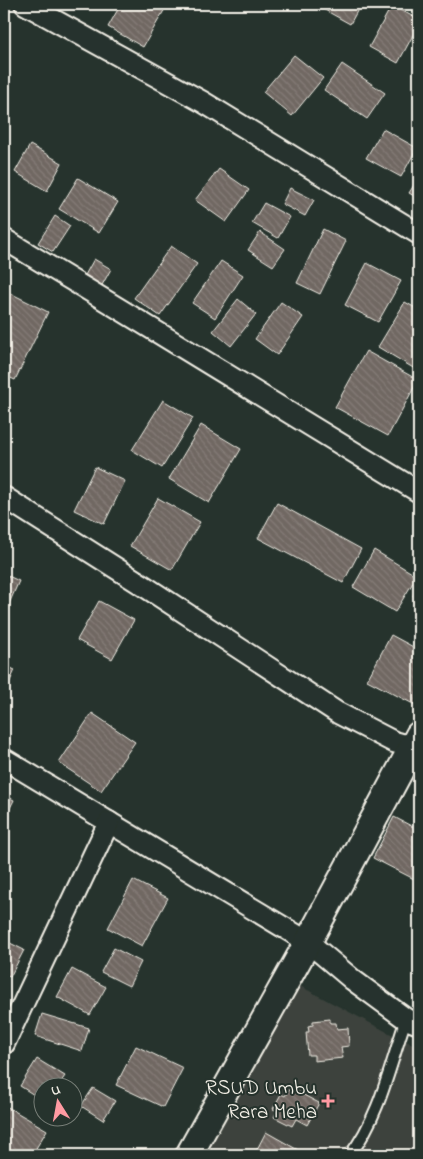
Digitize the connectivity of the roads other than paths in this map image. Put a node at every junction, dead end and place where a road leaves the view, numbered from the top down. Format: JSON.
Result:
{"nodes":[{"id":1,"x":25,"y":4,"type":"edge"},
{"id":2,"x":419,"y":234,"type":"edge"},
{"id":3,"x":4,"y":239,"type":"edge"},
{"id":4,"x":419,"y":492,"type":"edge"},
{"id":5,"x":4,"y":497,"type":"edge"},
{"id":6,"x":417,"y":745,"type":"edge"},
{"id":7,"x":4,"y":759,"type":"edge"},
{"id":8,"x":109,"y":822,"type":"junction"},
{"id":9,"x":308,"y":942,"type":"junction"},
{"id":10,"x":412,"y":1021,"type":"edge"},
{"id":11,"x":4,"y":1044,"type":"edge"},
{"id":12,"x":189,"y":1155,"type":"edge"},
{"id":13,"x":350,"y":1155,"type":"edge"}],
"edges":[{"from":1,"to":2,"type":"street"},
{"from":3,"to":4,"type":"street"},
{"from":5,"to":6,"type":"street"},
{"from":6,"to":9,"type":"street"},
{"from":7,"to":8,"type":"street"},
{"from":8,"to":9,"type":"street"},
{"from":8,"to":11,"type":"street"},
{"from":9,"to":10,"type":"street"},
{"from":9,"to":12,"type":"street"},
{"from":10,"to":13,"type":"lane"}]}
